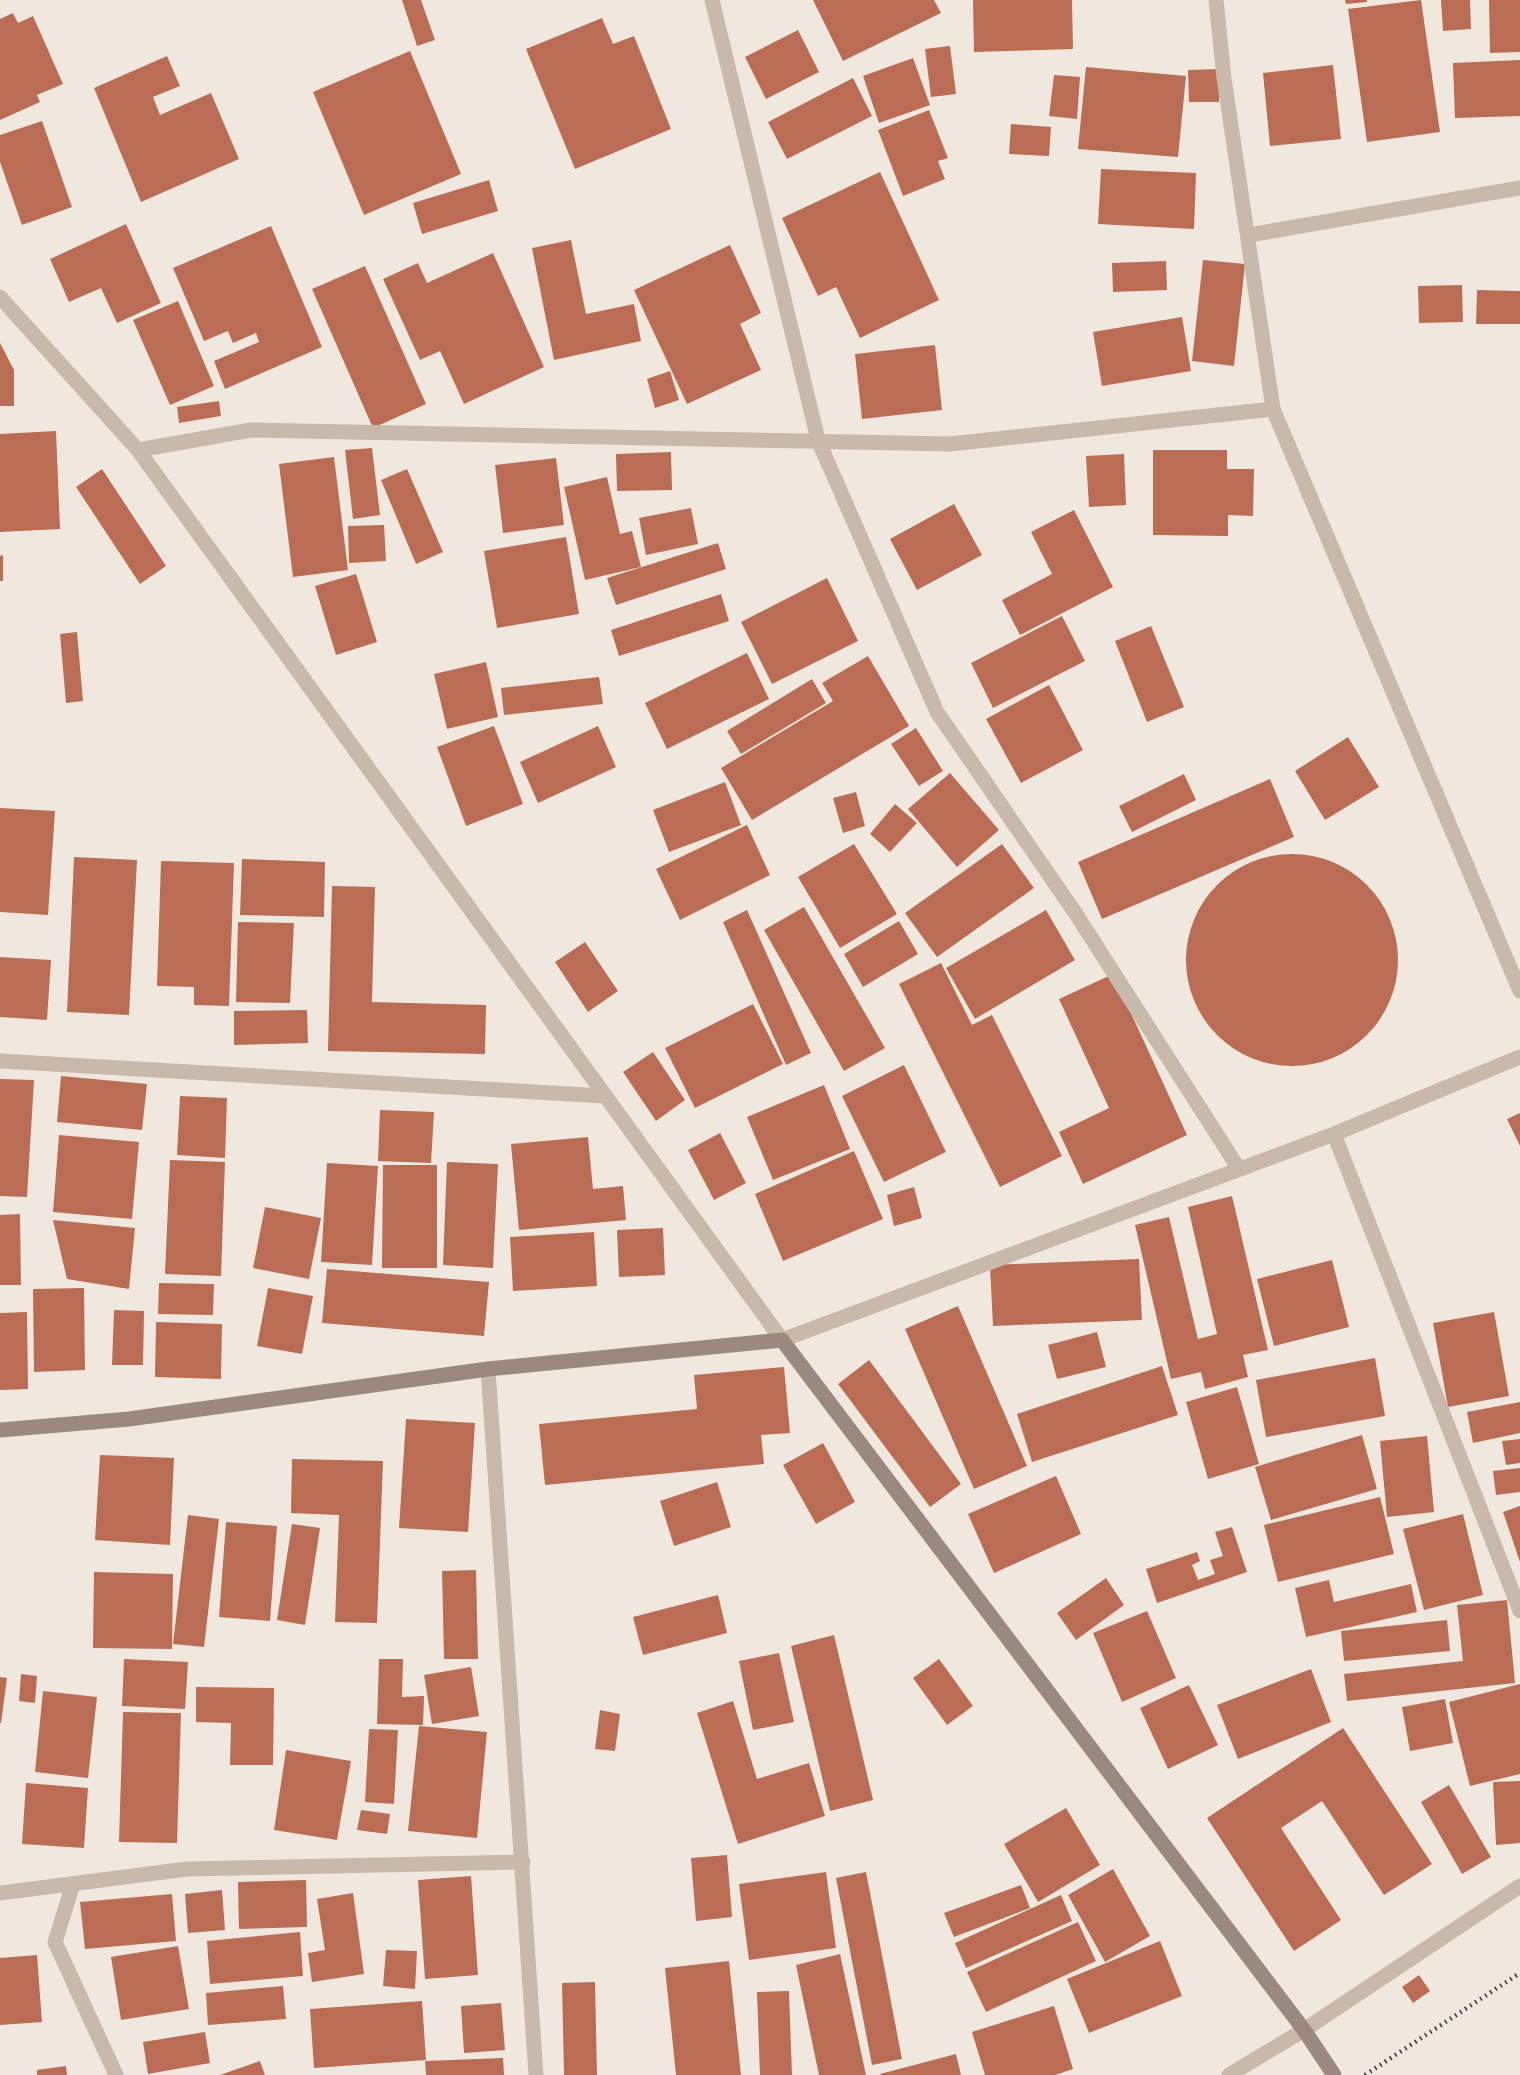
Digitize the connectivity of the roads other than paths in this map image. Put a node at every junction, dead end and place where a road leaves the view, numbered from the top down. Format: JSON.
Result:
{"nodes":[{"id":1,"x":712,"y":0,"type":"edge"},
{"id":2,"x":1216,"y":0,"type":"edge"},
{"id":3,"x":1520,"y":188,"type":"edge"},
{"id":4,"x":1250,"y":235,"type":"junction"},
{"id":5,"x":0,"y":297,"type":"edge"},
{"id":6,"x":1274,"y":409,"type":"junction"},
{"id":7,"x":818,"y":440,"type":"junction"},
{"id":8,"x":138,"y":450,"type":"junction"},
{"id":9,"x":1520,"y":992,"type":"edge"},
{"id":10,"x":1520,"y":1058,"type":"edge"},
{"id":11,"x":0,"y":1061,"type":"edge"},
{"id":12,"x":604,"y":1096,"type":"junction"},
{"id":13,"x":1334,"y":1134,"type":"junction"},
{"id":14,"x":1239,"y":1169,"type":"junction"},
{"id":15,"x":783,"y":1340,"type":"junction"},
{"id":16,"x":488,"y":1369,"type":"junction"},
{"id":17,"x":0,"y":1430,"type":"edge"},
{"id":18,"x":1520,"y":1611,"type":"edge"},
{"id":19,"x":523,"y":1862,"type":"junction"},
{"id":20,"x":73,"y":1884,"type":"junction"},
{"id":21,"x":1520,"y":1886,"type":"edge"},
{"id":22,"x":0,"y":1893,"type":"edge"},
{"id":23,"x":1304,"y":2030,"type":"junction"},
{"id":24,"x":116,"y":2075,"type":"edge"},
{"id":25,"x":536,"y":2075,"type":"edge"},
{"id":26,"x":1228,"y":2075,"type":"edge"},
{"id":27,"x":1334,"y":2075,"type":"edge"}],
"edges":[{"from":1,"to":7,"type":"street"},
{"from":2,"to":4,"type":"street"},
{"from":3,"to":4,"type":"street"},
{"from":4,"to":6,"type":"street"},
{"from":5,"to":8,"type":"street"},
{"from":6,"to":7,"type":"street"},
{"from":6,"to":9,"type":"street"},
{"from":7,"to":8,"type":"street"},
{"from":7,"to":14,"type":"street"},
{"from":8,"to":12,"type":"street"},
{"from":10,"to":13,"type":"street"},
{"from":11,"to":12,"type":"street"},
{"from":12,"to":15,"type":"street"},
{"from":13,"to":14,"type":"street"},
{"from":13,"to":18,"type":"street"},
{"from":14,"to":15,"type":"street"},
{"from":15,"to":16,"type":"street"},
{"from":15,"to":23,"type":"street"},
{"from":16,"to":17,"type":"street"},
{"from":16,"to":19,"type":"street"},
{"from":19,"to":20,"type":"street"},
{"from":19,"to":25,"type":"street"},
{"from":20,"to":22,"type":"street"},
{"from":20,"to":24,"type":"street"},
{"from":21,"to":23,"type":"street"},
{"from":23,"to":26,"type":"street"},
{"from":23,"to":27,"type":"street"}]}
